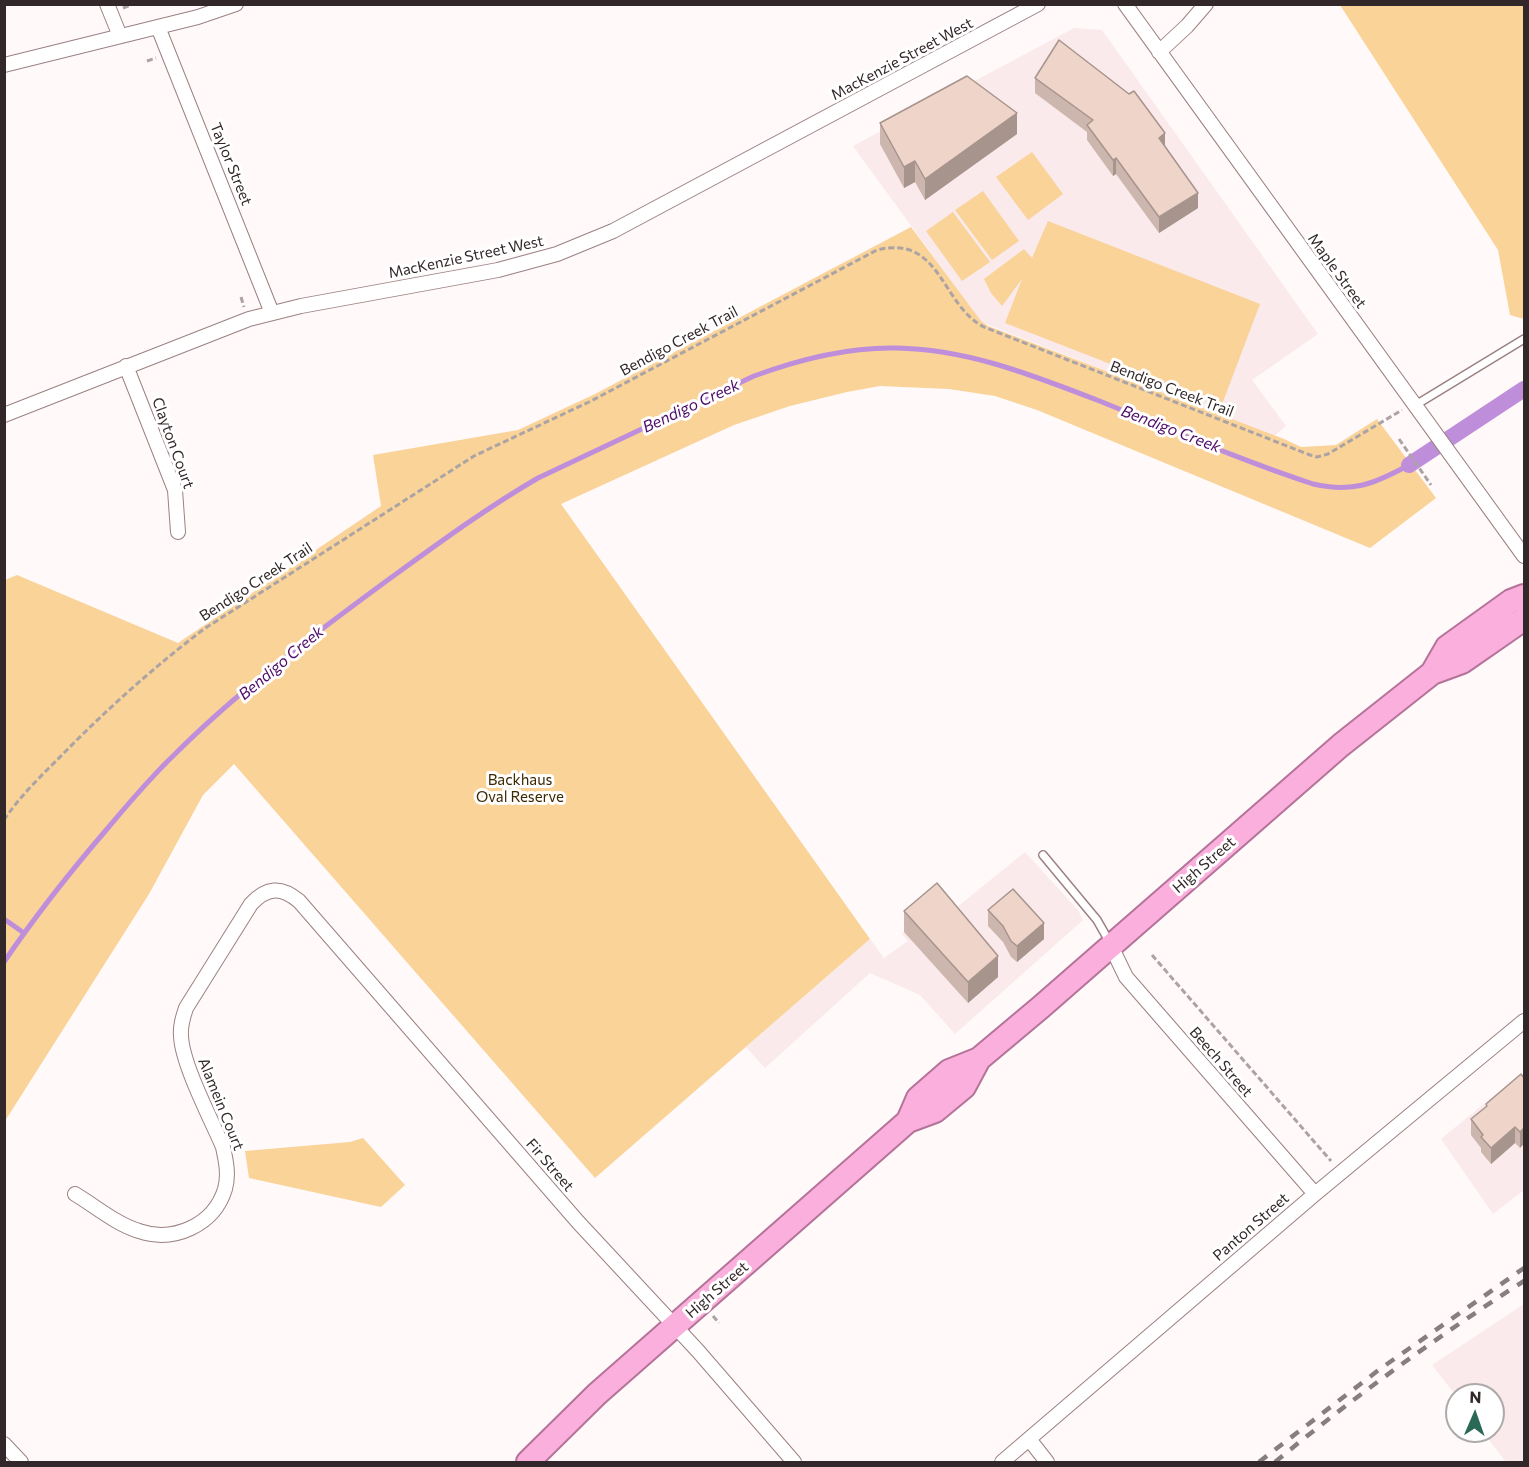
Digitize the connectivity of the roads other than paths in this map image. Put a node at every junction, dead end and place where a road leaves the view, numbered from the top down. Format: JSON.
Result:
{"nodes":[{"id":1,"x":107,"y":4,"type":"edge"},
{"id":2,"x":236,"y":4,"type":"edge"},
{"id":3,"x":1038,"y":4,"type":"edge"},
{"id":4,"x":1125,"y":4,"type":"edge"},
{"id":5,"x":1206,"y":4,"type":"edge"},
{"id":6,"x":158,"y":27,"type":"junction"},
{"id":7,"x":120,"y":36,"type":"junction"},
{"id":8,"x":1159,"y":52,"type":"junction"},
{"id":9,"x":4,"y":65,"type":"edge"},
{"id":10,"x":272,"y":313,"type":"junction"},
{"id":11,"x":1524,"y":339,"type":"edge"},
{"id":12,"x":126,"y":366,"type":"junction"},
{"id":13,"x":1414,"y":406,"type":"junction"},
{"id":14,"x":4,"y":415,"type":"edge"},
{"id":15,"x":178,"y":532,"type":"dead end"},
{"id":16,"x":1524,"y":556,"type":"edge"},
{"id":17,"x":1524,"y":596,"type":"edge"},
{"id":18,"x":1524,"y":619,"type":"edge"},
{"id":19,"x":1432,"y":673,"type":"junction"},
{"id":20,"x":1043,"y":855,"type":"dead end"},
{"id":21,"x":281,"y":890,"type":"joint"},
{"id":22,"x":1110,"y":946,"type":"junction"},
{"id":23,"x":1524,"y":1021,"type":"edge"},
{"id":24,"x":75,"y":1194,"type":"dead end"},
{"id":25,"x":1315,"y":1194,"type":"junction"},
{"id":26,"x":675,"y":1326,"type":"junction"},
{"id":27,"x":1029,"y":1439,"type":"junction"},
{"id":28,"x":4,"y":1444,"type":"edge"},
{"id":29,"x":21,"y":1462,"type":"edge"},
{"id":30,"x":528,"y":1462,"type":"edge"},
{"id":31,"x":794,"y":1462,"type":"edge"},
{"id":32,"x":1002,"y":1462,"type":"edge"},
{"id":33,"x":1047,"y":1462,"type":"edge"}],
"edges":[{"from":1,"to":7,"type":"street"},
{"from":2,"to":6,"type":"street"},
{"from":3,"to":10,"type":"street","name":"MacKenzie Street West"},
{"from":4,"to":8,"type":"street","name":"Maple Street"},
{"from":5,"to":8,"type":"street"},
{"from":6,"to":7,"type":"street"},
{"from":6,"to":10,"type":"street","name":"Taylor Street"},
{"from":7,"to":9,"type":"street"},
{"from":8,"to":13,"type":"street","name":"Maple Street"},
{"from":10,"to":12,"type":"street","name":"MacKenzie Street West"},
{"from":11,"to":13,"type":"lane"},
{"from":12,"to":14,"type":"street","name":"MacKenzie Street West"},
{"from":12,"to":15,"type":"street","name":"Clayton Court"},
{"from":13,"to":16,"type":"street","name":"Maple Street"},
{"from":17,"to":19,"type":"highway","name":"High Street"},
{"from":18,"to":19,"type":"highway","name":"High Street"},
{"from":19,"to":22,"type":"highway","name":"High Street"},
{"from":20,"to":22,"type":"lane"},
{"from":21,"to":24,"type":"street","name":"Alamein Court"},
{"from":21,"to":26,"type":"street","name":"Fir Street"},
{"from":22,"to":25,"type":"street","name":"Beech Street"},
{"from":22,"to":26,"type":"highway","name":"High Street"},
{"from":23,"to":25,"type":"street","name":"Panton Street"},
{"from":25,"to":27,"type":"street","name":"Panton Street"},
{"from":26,"to":30,"type":"highway","name":"High Street"},
{"from":26,"to":31,"type":"street","name":"Fir Street"},
{"from":27,"to":32,"type":"street","name":"Panton Street"},
{"from":27,"to":33,"type":"street"},
{"from":28,"to":29,"type":"street"}]}
